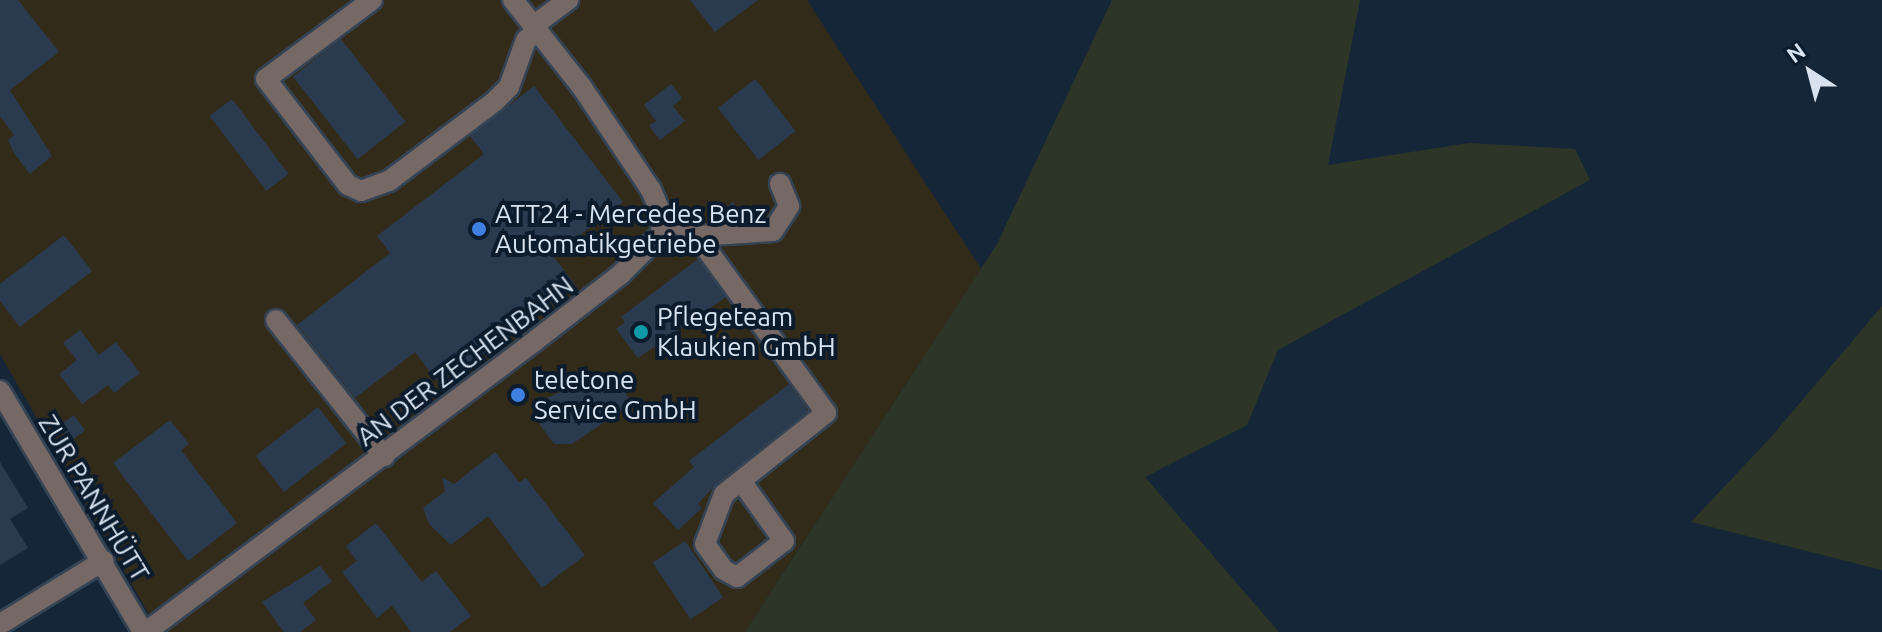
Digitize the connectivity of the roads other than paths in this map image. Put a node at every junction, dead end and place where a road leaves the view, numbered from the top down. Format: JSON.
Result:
{"nodes":[{"id":1,"x":372,"y":0,"type":"edge"},
{"id":2,"x":513,"y":0,"type":"edge"},
{"id":3,"x":568,"y":0,"type":"edge"},
{"id":4,"x":535,"y":28,"type":"junction"},
{"id":5,"x":780,"y":184,"type":"dead end"},
{"id":6,"x":660,"y":211,"type":"junction"},
{"id":7,"x":697,"y":236,"type":"junction"},
{"id":8,"x":276,"y":320,"type":"dead end"},
{"id":9,"x":0,"y":391,"type":"edge"},
{"id":10,"x":384,"y":456,"type":"junction"},
{"id":11,"x":741,"y":481,"type":"junction"},
{"id":12,"x":103,"y":561,"type":"junction"},
{"id":13,"x":2,"y":623,"type":"dead end"},
{"id":14,"x":144,"y":632,"type":"edge"}],
"edges":[{"from":1,"to":4,"type":"street"},
{"from":2,"to":4,"type":"street"},
{"from":3,"to":4,"type":"street"},
{"from":4,"to":6,"type":"street"},
{"from":5,"to":7,"type":"street"},
{"from":6,"to":7,"type":"street"},
{"from":6,"to":10,"type":"street","name":"AN DER ZECHENBAHN"},
{"from":7,"to":11,"type":"street"},
{"from":8,"to":10,"type":"street"},
{"from":9,"to":12,"type":"street","name":"ZUR PANNHÜTT"},
{"from":10,"to":14,"type":"street","name":"AN DER ZECHENBAHN"},
{"from":11,"to":11,"type":"street"},
{"from":12,"to":13,"type":"street"},
{"from":12,"to":14,"type":"street","name":"ZUR PANNHÜTT"}]}
